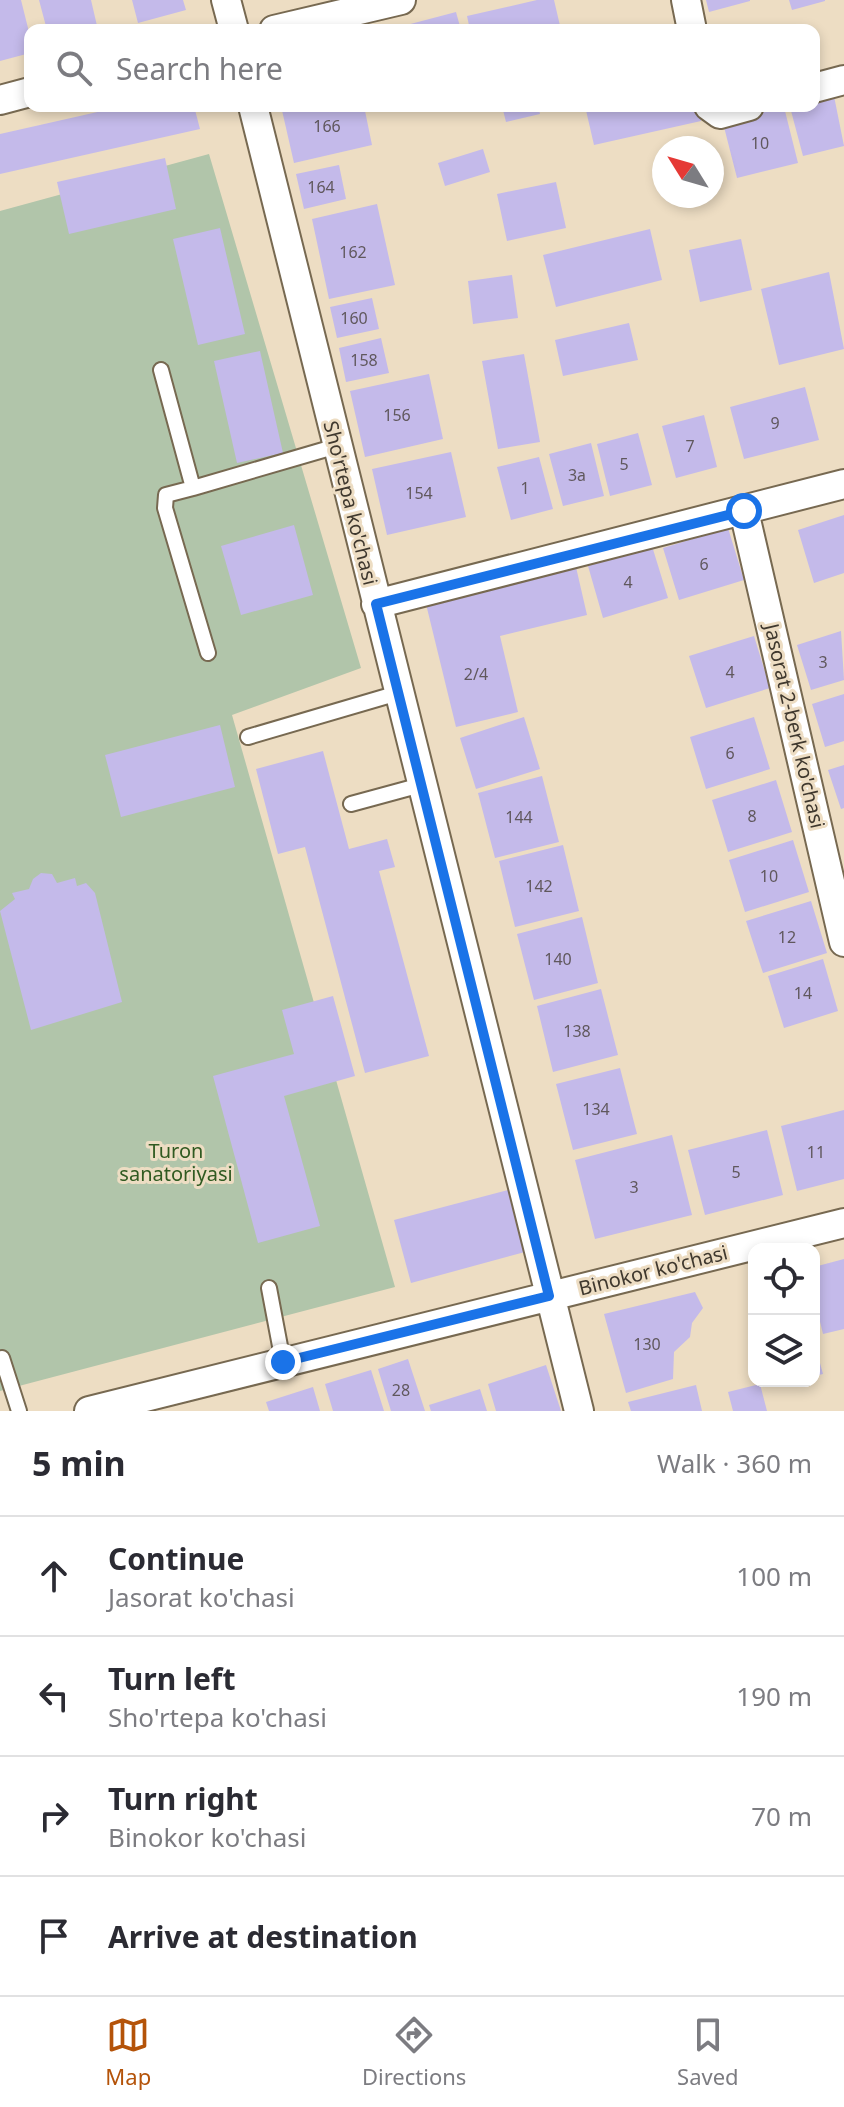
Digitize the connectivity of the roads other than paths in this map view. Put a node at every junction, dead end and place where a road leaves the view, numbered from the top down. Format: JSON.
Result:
{"nodes":[{"id":1,"x":226,"y":0,"type":"edge"},
{"id":2,"x":401,"y":0,"type":"edge"},
{"id":3,"x":686,"y":0,"type":"edge"},
{"id":4,"x":232,"y":24,"type":"edge"},
{"id":5,"x":299,"y":24,"type":"edge"},
{"id":6,"x":691,"y":24,"type":"edge"},
{"id":7,"x":844,"y":80,"type":"edge"},
{"id":8,"x":820,"y":86,"type":"edge"},
{"id":9,"x":24,"y":94,"type":"edge"},
{"id":10,"x":0,"y":100,"type":"edge"},
{"id":11,"x":254,"y":112,"type":"edge"},
{"id":12,"x":161,"y":370,"type":"dead end"},
{"id":13,"x":337,"y":446,"type":"junction"},
{"id":14,"x":844,"y":484,"type":"edge"},
{"id":15,"x":193,"y":488,"type":"junction"},
{"id":16,"x":744,"y":511,"type":"junction"},
{"id":17,"x":376,"y":604,"type":"junction"},
{"id":18,"x":208,"y":653,"type":"dead end"},
{"id":19,"x":398,"y":693,"type":"junction"},
{"id":20,"x":248,"y":737,"type":"dead end"},
{"id":21,"x":421,"y":785,"type":"junction"},
{"id":22,"x":351,"y":804,"type":"dead end"},
{"id":23,"x":838,"y":881,"type":"edge"},
{"id":24,"x":844,"y":942,"type":"edge"},
{"id":25,"x":844,"y":1223,"type":"edge"},
{"id":26,"x":269,"y":1288,"type":"dead end"},
{"id":27,"x":549,"y":1296,"type":"junction"},
{"id":28,"x":2,"y":1358,"type":"edge"},
{"id":29,"x":283,"y":1362,"type":"junction"},
{"id":30,"x":102,"y":1410,"type":"edge"},
{"id":31,"x":19,"y":1411,"type":"edge"},
{"id":32,"x":579,"y":1411,"type":"edge"}],
"edges":[{"from":1,"to":4,"type":"street"},
{"from":2,"to":5,"type":"street"},
{"from":3,"to":6,"type":"street"},
{"from":7,"to":8,"type":"street"},
{"from":9,"to":10,"type":"street"},
{"from":11,"to":13,"type":"street","name":"Sho'rtepa ko'chasi"},
{"from":12,"to":15,"type":"lane"},
{"from":13,"to":15,"type":"lane"},
{"from":13,"to":17,"type":"street","name":"Sho'rtepa ko'chasi"},
{"from":14,"to":16,"type":"street"},
{"from":15,"to":18,"type":"lane"},
{"from":16,"to":17,"type":"street"},
{"from":16,"to":23,"type":"street","name":"Jasorat 2-berk ko'chasi"},
{"from":17,"to":19,"type":"street","name":"Sho'rtepa ko'chasi"},
{"from":19,"to":20,"type":"lane"},
{"from":19,"to":21,"type":"street","name":"Sho'rtepa ko'chasi"},
{"from":21,"to":22,"type":"lane"},
{"from":21,"to":27,"type":"street","name":"Sho'rtepa ko'chasi"},
{"from":23,"to":24,"type":"street","name":"Jasorat 2-berk ko'chasi"},
{"from":25,"to":27,"type":"street","name":"Binokor ko'chasi"},
{"from":26,"to":29,"type":"lane"},
{"from":27,"to":29,"type":"street","name":"Binokor ko'chasi"},
{"from":27,"to":32,"type":"street","name":"Sho'rtepa ko'chasi"},
{"from":28,"to":31,"type":"lane"},
{"from":29,"to":30,"type":"street","name":"Binokor ko'chasi"}]}
